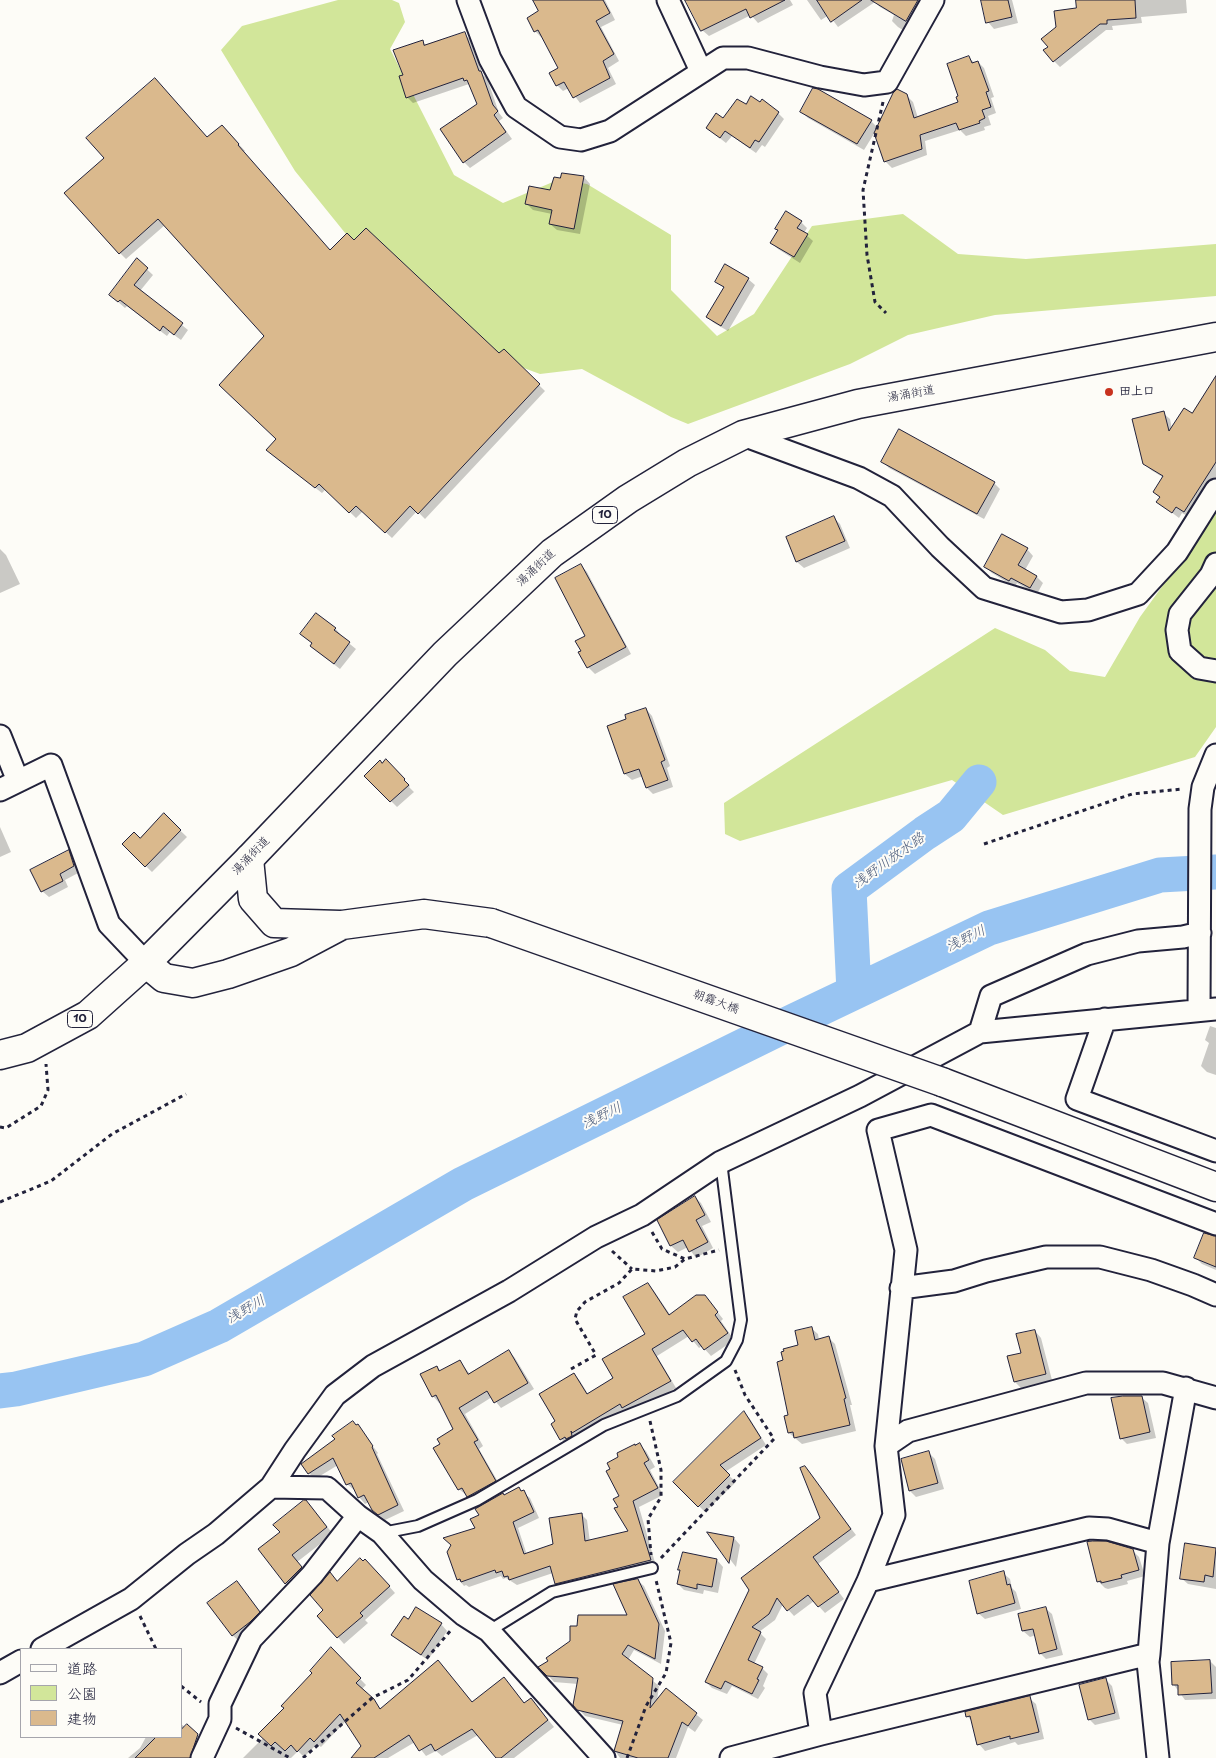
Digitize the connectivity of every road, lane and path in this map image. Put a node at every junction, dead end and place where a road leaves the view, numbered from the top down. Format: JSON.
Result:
{"nodes":[{"id":1,"x":468,"y":0,"type":"edge"},
{"id":2,"x":668,"y":0,"type":"edge"},
{"id":3,"x":933,"y":0,"type":"edge"},
{"id":4,"x":702,"y":71,"type":"junction"},
{"id":5,"x":887,"y":82,"type":"junction"},
{"id":6,"x":886,"y":313,"type":"dead end"},
{"id":7,"x":1216,"y":337,"type":"edge"},
{"id":8,"x":743,"y":435,"type":"junction"},
{"id":9,"x":1216,"y":490,"type":"edge"},
{"id":10,"x":1216,"y":564,"type":"edge"},
{"id":11,"x":1216,"y":671,"type":"edge"},
{"id":12,"x":0,"y":736,"type":"edge"},
{"id":13,"x":1216,"y":754,"type":"edge"},
{"id":14,"x":9,"y":786,"type":"edge"},
{"id":15,"x":1210,"y":788,"type":"edge"},
{"id":16,"x":984,"y":844,"type":"dead end"},
{"id":17,"x":249,"y":859,"type":"junction"},
{"id":18,"x":342,"y":925,"type":"junction"},
{"id":19,"x":1200,"y":928,"type":"junction"},
{"id":20,"x":146,"y":963,"type":"junction"},
{"id":21,"x":1207,"y":1009,"type":"edge"},
{"id":22,"x":1105,"y":1019,"type":"junction"},
{"id":23,"x":980,"y":1032,"type":"junction"},
{"id":24,"x":44,"y":1039,"type":"junction"},
{"id":25,"x":0,"y":1055,"type":"edge"},
{"id":26,"x":186,"y":1094,"type":"dead end"},
{"id":27,"x":0,"y":1127,"type":"edge"},
{"id":28,"x":1216,"y":1151,"type":"edge"},
{"id":29,"x":721,"y":1162,"type":"junction"},
{"id":30,"x":1216,"y":1187,"type":"edge"},
{"id":31,"x":0,"y":1202,"type":"edge"},
{"id":32,"x":642,"y":1214,"type":"junction"},
{"id":33,"x":1216,"y":1224,"type":"edge"},
{"id":34,"x":596,"y":1237,"type":"junction"},
{"id":35,"x":732,"y":1247,"type":"junction"},
{"id":36,"x":685,"y":1259,"type":"junction"},
{"id":37,"x":632,"y":1269,"type":"junction"},
{"id":38,"x":901,"y":1288,"type":"junction"},
{"id":39,"x":1216,"y":1295,"type":"edge"},
{"id":40,"x":729,"y":1356,"type":"junction"},
{"id":41,"x":571,"y":1369,"type":"dead end"},
{"id":42,"x":1186,"y":1388,"type":"junction"},
{"id":43,"x":1216,"y":1398,"type":"edge"},
{"id":44,"x":648,"y":1408,"type":"junction"},
{"id":45,"x":886,"y":1446,"type":"junction"},
{"id":46,"x":271,"y":1486,"type":"junction"},
{"id":47,"x":358,"y":1516,"type":"junction"},
{"id":48,"x":382,"y":1533,"type":"junction"},
{"id":49,"x":1158,"y":1543,"type":"junction"},
{"id":50,"x":652,"y":1568,"type":"junction"},
{"id":51,"x":868,"y":1581,"type":"junction"},
{"id":52,"x":131,"y":1599,"type":"junction"},
{"id":53,"x":464,"y":1615,"type":"junction"},
{"id":54,"x":489,"y":1631,"type":"junction"},
{"id":55,"x":44,"y":1648,"type":"edge"},
{"id":56,"x":156,"y":1648,"type":"edge"},
{"id":57,"x":1149,"y":1654,"type":"junction"},
{"id":58,"x":20,"y":1662,"type":"edge"},
{"id":59,"x":0,"y":1673,"type":"edge"},
{"id":60,"x":821,"y":1734,"type":"junction"},
{"id":61,"x":202,"y":1758,"type":"edge"},
{"id":62,"x":303,"y":1758,"type":"edge"},
{"id":63,"x":604,"y":1758,"type":"edge"},
{"id":64,"x":627,"y":1758,"type":"edge"},
{"id":65,"x":731,"y":1758,"type":"edge"},
{"id":66,"x":1158,"y":1758,"type":"edge"}],
"edges":[{"from":1,"to":4,"type":"street"},
{"from":2,"to":4,"type":"street"},
{"from":3,"to":5,"type":"street"},
{"from":4,"to":5,"type":"street"},
{"from":5,"to":6,"type":"path"},
{"from":7,"to":8,"type":"main road","name":"湯涌街道","number":"10"},
{"from":8,"to":9,"type":"street"},
{"from":8,"to":17,"type":"main road","name":"湯涌街道","number":"10"},
{"from":10,"to":11,"type":"street"},
{"from":12,"to":14,"type":"street"},
{"from":13,"to":15,"type":"street"},
{"from":14,"to":20,"type":"street"},
{"from":15,"to":16,"type":"path"},
{"from":15,"to":19,"type":"street"},
{"from":17,"to":18,"type":"main road"},
{"from":17,"to":20,"type":"main road","name":"湯涌街道","number":"10"},
{"from":18,"to":20,"type":"main road"},
{"from":18,"to":30,"type":"main road","name":"朝霧大橋","bridge":true},
{"from":19,"to":21,"type":"street"},
{"from":19,"to":23,"type":"street"},
{"from":20,"to":24,"type":"main road","name":"湯涌街道","number":"10"},
{"from":21,"to":22,"type":"street"},
{"from":22,"to":23,"type":"street"},
{"from":22,"to":28,"type":"street"},
{"from":23,"to":29,"type":"street"},
{"from":24,"to":25,"type":"main road","name":"湯涌街道","number":"10"},
{"from":24,"to":27,"type":"path"},
{"from":26,"to":31,"type":"path"},
{"from":29,"to":32,"type":"street"},
{"from":29,"to":35,"type":"lane"},
{"from":32,"to":34,"type":"street"},
{"from":32,"to":36,"type":"path"},
{"from":33,"to":38,"type":"street"},
{"from":34,"to":37,"type":"path"},
{"from":34,"to":46,"type":"street"},
{"from":35,"to":36,"type":"path"},
{"from":35,"to":40,"type":"lane"},
{"from":36,"to":37,"type":"path"},
{"from":37,"to":41,"type":"path"},
{"from":38,"to":39,"type":"street"},
{"from":38,"to":45,"type":"street"},
{"from":40,"to":44,"type":"lane"},
{"from":40,"to":50,"type":"path"},
{"from":42,"to":43,"type":"street"},
{"from":42,"to":45,"type":"street"},
{"from":42,"to":49,"type":"street"},
{"from":44,"to":48,"type":"lane"},
{"from":44,"to":50,"type":"path"},
{"from":45,"to":51,"type":"street"},
{"from":46,"to":47,"type":"street"},
{"from":46,"to":52,"type":"street"},
{"from":47,"to":48,"type":"street"},
{"from":47,"to":61,"type":"street"},
{"from":48,"to":53,"type":"street"},
{"from":49,"to":51,"type":"street"},
{"from":49,"to":57,"type":"street"},
{"from":50,"to":54,"type":"lane"},
{"from":50,"to":64,"type":"path"},
{"from":51,"to":60,"type":"street"},
{"from":52,"to":55,"type":"street"},
{"from":52,"to":56,"type":"path"},
{"from":53,"to":54,"type":"street"},
{"from":53,"to":62,"type":"path"},
{"from":54,"to":63,"type":"street"},
{"from":57,"to":60,"type":"street"},
{"from":57,"to":66,"type":"street"},
{"from":58,"to":59,"type":"street"},
{"from":60,"to":65,"type":"street"}]}
